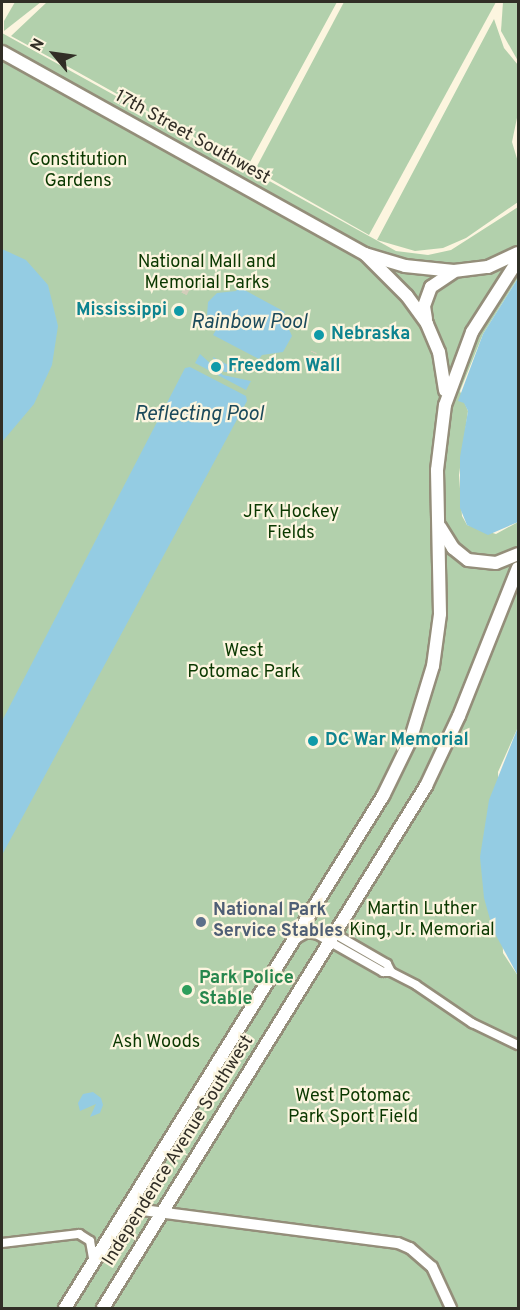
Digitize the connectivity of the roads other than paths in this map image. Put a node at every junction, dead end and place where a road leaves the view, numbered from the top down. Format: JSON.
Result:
{"nodes":[{"id":1,"x":2,"y":52,"type":"edge"},
{"id":2,"x":519,"y":253,"type":"edge"},
{"id":3,"x":365,"y":255,"type":"junction"},
{"id":4,"x":519,"y":260,"type":"edge"},
{"id":5,"x":454,"y":271,"type":"junction"},
{"id":6,"x":427,"y":324,"type":"junction"},
{"id":7,"x":445,"y":405,"type":"junction"},
{"id":8,"x":438,"y":520,"type":"junction"},
{"id":9,"x":519,"y":554,"type":"edge"},
{"id":10,"x":519,"y":568,"type":"edge"},
{"id":11,"x":332,"y":938,"type":"junction"},
{"id":12,"x":295,"y":939,"type":"junction"},
{"id":13,"x":519,"y":1045,"type":"edge"},
{"id":14,"x":127,"y":1208,"type":"junction"},
{"id":15,"x":162,"y":1213,"type":"junction"},
{"id":16,"x":2,"y":1244,"type":"edge"},
{"id":17,"x":94,"y":1263,"type":"junction"},
{"id":18,"x":65,"y":1308,"type":"edge"},
{"id":19,"x":103,"y":1308,"type":"edge"},
{"id":20,"x":451,"y":1308,"type":"edge"}],
"edges":[{"from":1,"to":3,"type":"main road","name":"17th Street Southwest"},
{"from":2,"to":5,"type":"main road","name":"17th Street Southwest"},
{"from":3,"to":5,"type":"main road","name":"17th Street Southwest"},
{"from":3,"to":6,"type":"main road","name":"17th Street Southwest"},
{"from":4,"to":7,"type":"main road","name":"Independence Avenue Southwest"},
{"from":5,"to":6,"type":"main road"},
{"from":6,"to":7,"type":"main road","name":"17th Street Southwest"},
{"from":7,"to":8,"type":"main road","name":"Independence Avenue Southwest"},
{"from":8,"to":9,"type":"main road"},
{"from":8,"to":12,"type":"main road","name":"Independence Avenue Southwest"},
{"from":10,"to":11,"type":"main road","name":"Independence Avenue Southwest"},
{"from":11,"to":12,"type":"street"},
{"from":11,"to":13,"type":"street"},
{"from":11,"to":15,"type":"main road","name":"Independence Avenue Southwest"},
{"from":12,"to":14,"type":"main road","name":"Independence Avenue Southwest"},
{"from":14,"to":15,"type":"street"},
{"from":14,"to":17,"type":"main road","name":"Independence Avenue Southwest"},
{"from":15,"to":19,"type":"main road","name":"Independence Avenue Southwest"},
{"from":15,"to":20,"type":"street"},
{"from":16,"to":17,"type":"street"},
{"from":17,"to":18,"type":"main road","name":"Independence Avenue Southwest"}]}
